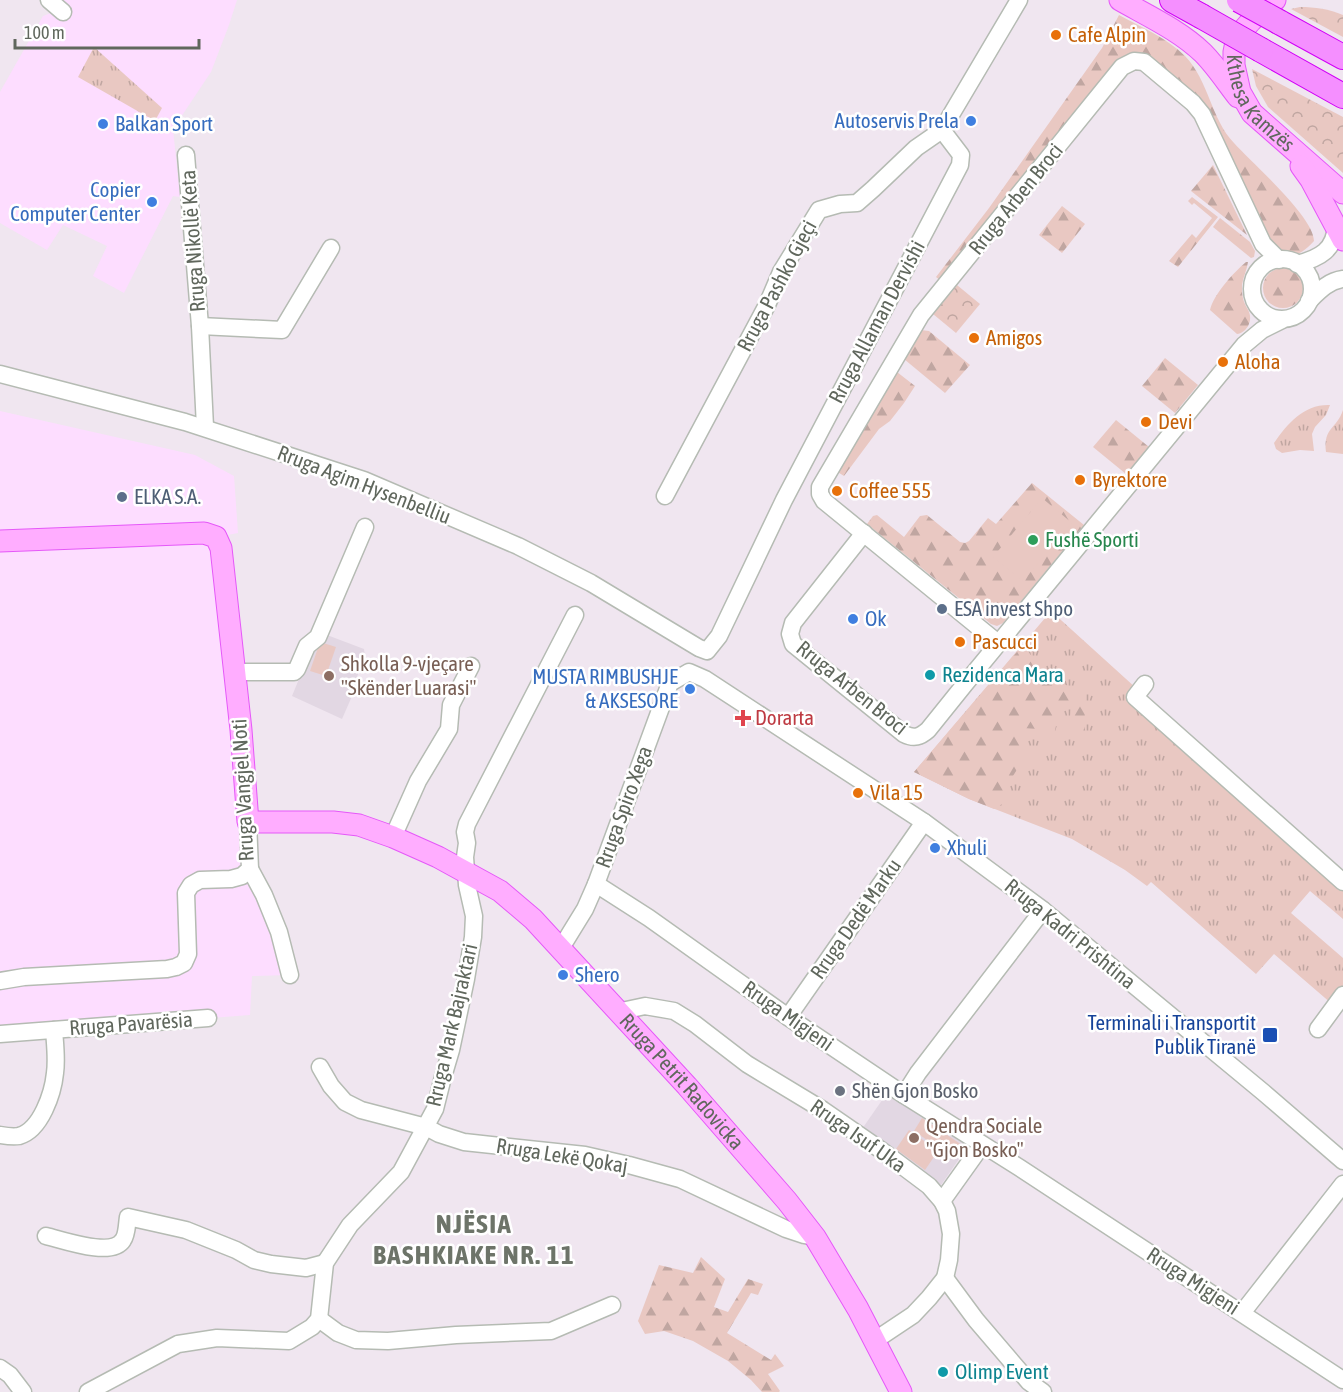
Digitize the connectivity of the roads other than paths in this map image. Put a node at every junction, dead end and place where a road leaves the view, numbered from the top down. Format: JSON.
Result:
{"nodes":[{"id":1,"x":49,"y":0,"type":"edge"},
{"id":2,"x":1019,"y":0,"type":"edge"},
{"id":3,"x":1120,"y":0,"type":"edge"},
{"id":4,"x":1172,"y":0,"type":"edge"},
{"id":5,"x":1239,"y":0,"type":"edge"},
{"id":6,"x":1277,"y":11,"type":"edge"},
{"id":7,"x":63,"y":12,"type":"dead end"},
{"id":8,"x":1343,"y":57,"type":"edge"},
{"id":9,"x":1343,"y":96,"type":"edge"},
{"id":10,"x":1252,"y":113,"type":"junction"},
{"id":11,"x":942,"y":130,"type":"junction"},
{"id":12,"x":1281,"y":139,"type":"junction"},
{"id":13,"x":186,"y":155,"type":"dead end"},
{"id":14,"x":1343,"y":193,"type":"edge"},
{"id":15,"x":1339,"y":232,"type":"edge"},
{"id":16,"x":1263,"y":244,"type":"junction"},
{"id":17,"x":330,"y":248,"type":"dead end"},
{"id":18,"x":1279,"y":260,"type":"junction"},
{"id":19,"x":1297,"y":264,"type":"junction"},
{"id":20,"x":1257,"y":272,"type":"junction"},
{"id":21,"x":1343,"y":279,"type":"edge"},
{"id":22,"x":1310,"y":302,"type":"junction"},
{"id":23,"x":1255,"y":305,"type":"junction"},
{"id":24,"x":1282,"y":320,"type":"junction"},
{"id":25,"x":200,"y":326,"type":"junction"},
{"id":26,"x":1249,"y":340,"type":"junction"},
{"id":27,"x":0,"y":374,"type":"edge"},
{"id":28,"x":205,"y":428,"type":"junction"},
{"id":29,"x":665,"y":496,"type":"dead end"},
{"id":30,"x":365,"y":527,"type":"dead end"},
{"id":31,"x":864,"y":533,"type":"junction"},
{"id":32,"x":0,"y":541,"type":"edge"},
{"id":33,"x":575,"y":615,"type":"dead end"},
{"id":34,"x":998,"y":643,"type":"junction"},
{"id":35,"x":707,"y":651,"type":"joint"},
{"id":36,"x":471,"y":666,"type":"dead end"},
{"id":37,"x":234,"y":672,"type":"junction"},
{"id":38,"x":689,"y":672,"type":"joint"},
{"id":39,"x":1145,"y":684,"type":"dead end"},
{"id":40,"x":249,"y":822,"type":"junction"},
{"id":41,"x":924,"y":822,"type":"junction"},
{"id":42,"x":393,"y":837,"type":"junction"},
{"id":43,"x":250,"y":869,"type":"junction"},
{"id":44,"x":466,"y":873,"type":"junction"},
{"id":45,"x":1343,"y":882,"type":"edge"},
{"id":46,"x":596,"y":884,"type":"junction"},
{"id":47,"x":1043,"y":910,"type":"junction"},
{"id":48,"x":561,"y":948,"type":"junction"},
{"id":49,"x":290,"y":975,"type":"dead end"},
{"id":50,"x":0,"y":981,"type":"edge"},
{"id":51,"x":1343,"y":995,"type":"edge"},
{"id":52,"x":617,"y":1012,"type":"junction"},
{"id":53,"x":788,"y":1017,"type":"junction"},
{"id":54,"x":208,"y":1018,"type":"dead end"},
{"id":55,"x":1318,"y":1029,"type":"dead end"},
{"id":56,"x":54,"y":1030,"type":"junction"},
{"id":57,"x":0,"y":1034,"type":"edge"},
{"id":58,"x":320,"y":1068,"type":"dead end"},
{"id":59,"x":904,"y":1095,"type":"junction"},
{"id":60,"x":426,"y":1127,"type":"junction"},
{"id":61,"x":0,"y":1135,"type":"edge"},
{"id":62,"x":982,"y":1145,"type":"junction"},
{"id":63,"x":1343,"y":1161,"type":"edge"},
{"id":64,"x":1343,"y":1184,"type":"edge"},
{"id":65,"x":942,"y":1201,"type":"junction"},
{"id":66,"x":46,"y":1236,"type":"dead end"},
{"id":67,"x":815,"y":1237,"type":"junction"},
{"id":68,"x":325,"y":1263,"type":"junction"},
{"id":69,"x":945,"y":1278,"type":"junction"},
{"id":70,"x":612,"y":1305,"type":"dead end"},
{"id":71,"x":1242,"y":1313,"type":"junction"},
{"id":72,"x":319,"y":1319,"type":"junction"},
{"id":73,"x":874,"y":1341,"type":"junction"},
{"id":74,"x":0,"y":1368,"type":"edge"},
{"id":75,"x":1343,"y":1380,"type":"edge"},
{"id":76,"x":23,"y":1392,"type":"edge"},
{"id":77,"x":88,"y":1392,"type":"edge"},
{"id":78,"x":901,"y":1392,"type":"edge"},
{"id":79,"x":1043,"y":1392,"type":"edge"}],
"edges":[{"from":1,"to":7,"type":"street"},
{"from":2,"to":11,"type":"street"},
{"from":3,"to":10,"type":"main road"},
{"from":4,"to":9,"type":"highway","bridge":true},
{"from":5,"to":6,"type":"highway","bridge":true},
{"from":6,"to":8,"type":"highway"},
{"from":6,"to":10,"type":"main road","name":"Kthesa Kamzës"},
{"from":10,"to":12,"type":"main road","name":"Kthesa Kamzës"},
{"from":11,"to":29,"type":"street","name":"Rruga Pashko Gjeçi"},
{"from":11,"to":35,"type":"street","name":"Rruga Allaman Dervishi"},
{"from":12,"to":14,"type":"main road","name":"Kthesa Kamzës"},
{"from":12,"to":15,"type":"main road"},
{"from":13,"to":25,"type":"street","name":"Rruga Nikollë Keta"},
{"from":15,"to":19,"type":"street"},
{"from":16,"to":18,"type":"street","name":"Rruga Arben Broci"},
{"from":16,"to":20,"type":"street","name":"Rruga Arben Broci"},
{"from":16,"to":31,"type":"street","name":"Rruga Arben Broci"},
{"from":17,"to":25,"type":"street","name":"Rruga Nikollë Keta"},
{"from":18,"to":19,"type":"street"},
{"from":18,"to":20,"type":"street"},
{"from":19,"to":22,"type":"street"},
{"from":20,"to":23,"type":"street","name":"Rruga Arben Broci"},
{"from":21,"to":22,"type":"street","name":"Rruga Arben Broci"},
{"from":22,"to":24,"type":"street","name":"Rruga Arben Broci"},
{"from":23,"to":24,"type":"street"},
{"from":23,"to":26,"type":"street","name":"Rruga Arben Broci"},
{"from":24,"to":26,"type":"street","name":"Rruga Arben Broci"},
{"from":25,"to":28,"type":"street","name":"Rruga Nikollë Keta"},
{"from":26,"to":34,"type":"street","name":"Rruga Arben Broci"},
{"from":27,"to":28,"type":"street","name":"Rruga Agim Hysenbelliu"},
{"from":28,"to":35,"type":"street","name":"Rruga Agim Hysenbelliu"},
{"from":30,"to":37,"type":"street"},
{"from":31,"to":34,"type":"street","name":"Rruga Arben Broci"},
{"from":31,"to":34,"type":"street","name":"Rruga Arben Broci"},
{"from":32,"to":37,"type":"main road","name":"Rruga Vangjel Noti"},
{"from":33,"to":44,"type":"street","name":"Rruga Mark Bajraktari"},
{"from":36,"to":42,"type":"street"},
{"from":37,"to":40,"type":"main road","name":"Rruga Vangjel Noti"},
{"from":38,"to":41,"type":"street","name":"Rruga Kadri Prishtina"},
{"from":38,"to":46,"type":"street","name":"Rruga Spiro Xega"},
{"from":39,"to":45,"type":"street"},
{"from":40,"to":42,"type":"main road","name":"Rruga Petrit Radovicka"},
{"from":40,"to":43,"type":"street","name":"Rruga Vangjel Noti"},
{"from":41,"to":47,"type":"street","name":"Rruga Kadri Prishtina"},
{"from":41,"to":53,"type":"street","name":"Rruga Dedë Marku"},
{"from":42,"to":44,"type":"main road","name":"Rruga Petrit Radovicka"},
{"from":43,"to":49,"type":"street"},
{"from":43,"to":50,"type":"street","name":"Rruga Vangjel Noti"},
{"from":44,"to":48,"type":"main road","name":"Rruga Petrit Radovicka"},
{"from":44,"to":60,"type":"street","name":"Rruga Mark Bajraktari"},
{"from":46,"to":48,"type":"street","name":"Rruga Spiro Xega"},
{"from":46,"to":53,"type":"street","name":"Rruga Migjeni"},
{"from":47,"to":59,"type":"street"},
{"from":47,"to":63,"type":"street","name":"Rruga Kadri Prishtina"},
{"from":48,"to":52,"type":"main road","name":"Rruga Petrit Radovicka"},
{"from":51,"to":55,"type":"street"},
{"from":52,"to":65,"type":"street","name":"Rruga Isuf Uka"},
{"from":52,"to":67,"type":"main road","name":"Rruga Petrit Radovicka"},
{"from":53,"to":59,"type":"street","name":"Rruga Migjeni"},
{"from":54,"to":56,"type":"street","name":"Rruga Pavarësia"},
{"from":56,"to":57,"type":"street","name":"Rruga Pavarësia"},
{"from":56,"to":61,"type":"street","name":"Rruga Pavarësia"},
{"from":58,"to":60,"type":"street","name":"Rruga Lekë Qokaj"},
{"from":59,"to":62,"type":"street","name":"Rruga Migjeni"},
{"from":60,"to":67,"type":"street","name":"Rruga Lekë Qokaj"},
{"from":60,"to":68,"type":"street","name":"Rruga Mark Bajraktari"},
{"from":62,"to":65,"type":"street"},
{"from":62,"to":71,"type":"street","name":"Rruga Migjeni"},
{"from":64,"to":71,"type":"street"},
{"from":65,"to":69,"type":"street","name":"Rruga Isuf Uka"},
{"from":66,"to":68,"type":"street"},
{"from":67,"to":73,"type":"main road","name":"Rruga Petrit Radovicka"},
{"from":68,"to":72,"type":"street","name":"Rruga Mark Bajraktari"},
{"from":69,"to":73,"type":"street","name":"Rruga Isuf Uka"},
{"from":69,"to":79,"type":"street"},
{"from":70,"to":72,"type":"street"},
{"from":71,"to":75,"type":"street","name":"Rruga Migjeni"},
{"from":72,"to":77,"type":"street"},
{"from":73,"to":78,"type":"main road","name":"Rruga Petrit Radovicka"},
{"from":74,"to":76,"type":"street"}]}
